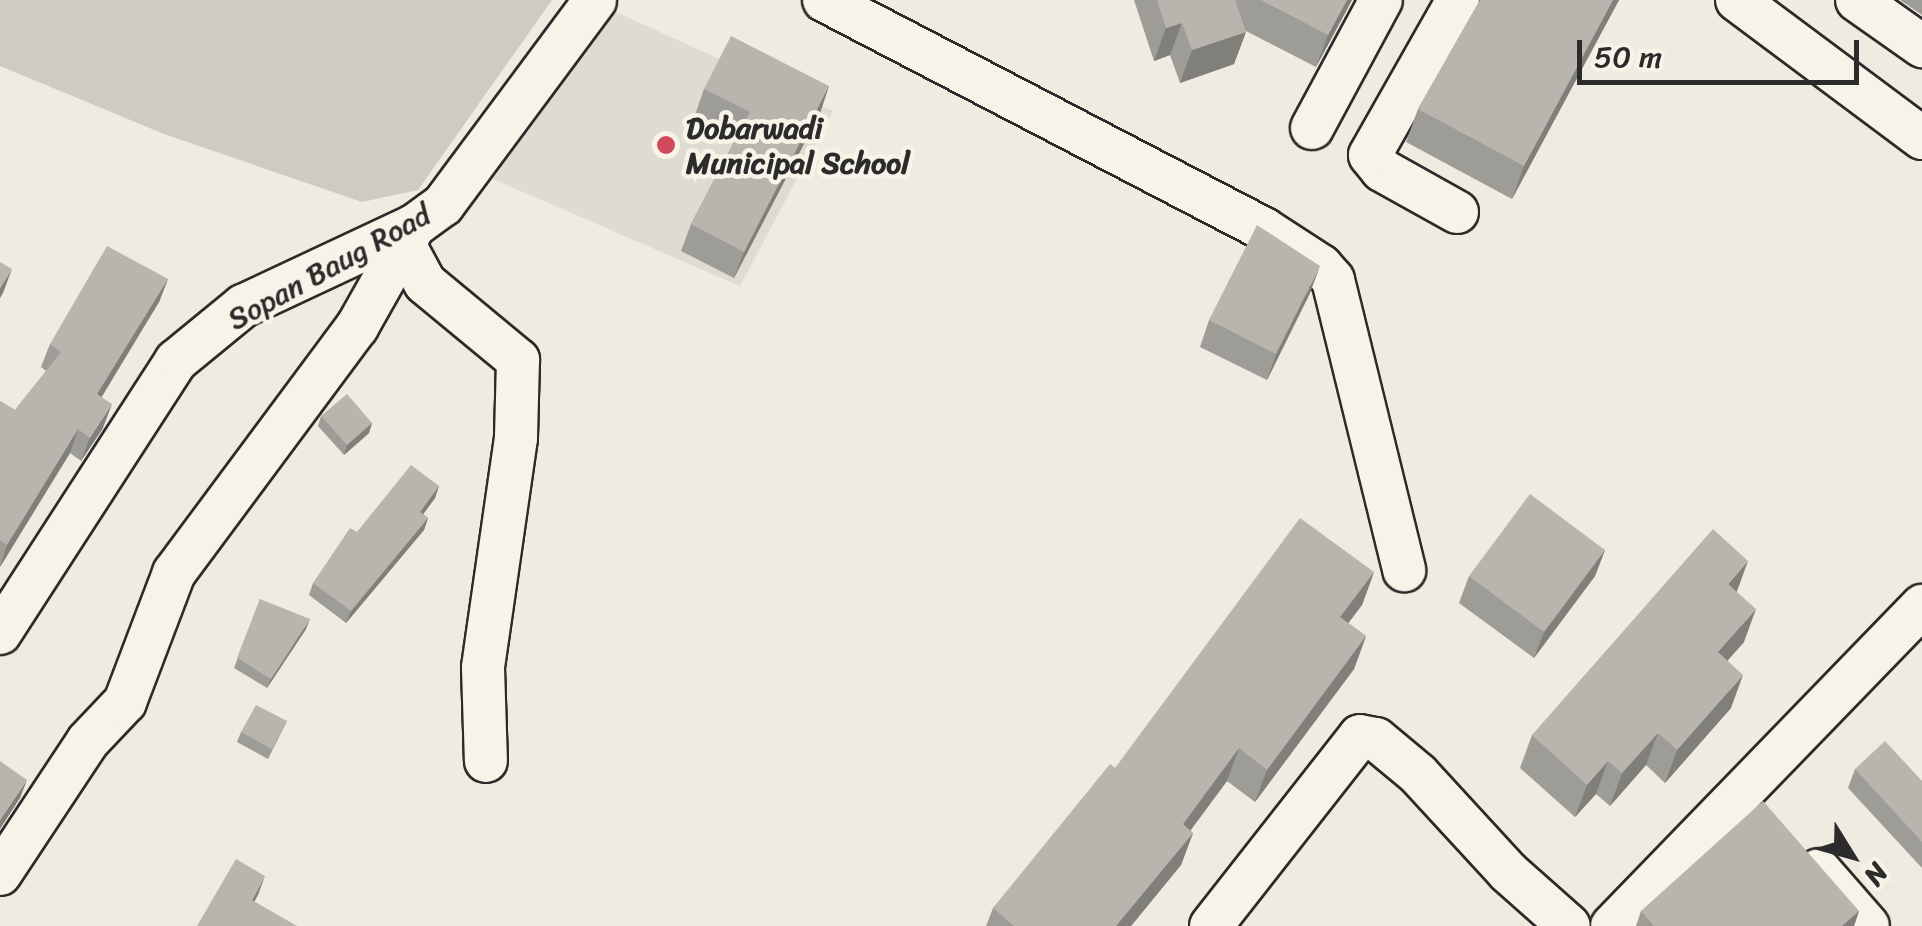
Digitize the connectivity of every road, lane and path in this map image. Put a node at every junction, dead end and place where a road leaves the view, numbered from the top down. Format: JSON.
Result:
{"nodes":[{"id":1,"x":595,"y":0,"type":"edge"},
{"id":2,"x":824,"y":0,"type":"edge"},
{"id":3,"x":1380,"y":0,"type":"edge"},
{"id":4,"x":1458,"y":0,"type":"edge"},
{"id":5,"x":1738,"y":0,"type":"edge"},
{"id":6,"x":1857,"y":0,"type":"edge"},
{"id":7,"x":1922,"y":46,"type":"edge"},
{"id":8,"x":1312,"y":128,"type":"dead end"},
{"id":9,"x":1922,"y":138,"type":"edge"},
{"id":10,"x":1457,"y":212,"type":"dead end"},
{"id":11,"x":409,"y":236,"type":"junction"},
{"id":12,"x":1404,"y":570,"type":"dead end"},
{"id":13,"x":1922,"y":606,"type":"edge"},
{"id":14,"x":0,"y":633,"type":"edge"},
{"id":15,"x":486,"y":761,"type":"dead end"},
{"id":16,"x":1770,"y":815,"type":"junction"},
{"id":17,"x":0,"y":874,"type":"edge"},
{"id":18,"x":1211,"y":926,"type":"edge"},
{"id":19,"x":1569,"y":926,"type":"edge"},
{"id":20,"x":1612,"y":926,"type":"edge"},
{"id":21,"x":1868,"y":926,"type":"edge"}],
"edges":[{"from":1,"to":11,"type":"street","name":"Sopan Baug Road"},
{"from":2,"to":12,"type":"street"},
{"from":3,"to":8,"type":"street"},
{"from":4,"to":10,"type":"street"},
{"from":5,"to":9,"type":"street"},
{"from":6,"to":7,"type":"street"},
{"from":11,"to":14,"type":"street","name":"Sopan Baug Road"},
{"from":11,"to":15,"type":"street"},
{"from":11,"to":17,"type":"street"},
{"from":13,"to":16,"type":"street"},
{"from":16,"to":20,"type":"street"},
{"from":16,"to":21,"type":"street"},
{"from":18,"to":19,"type":"street"}]}
